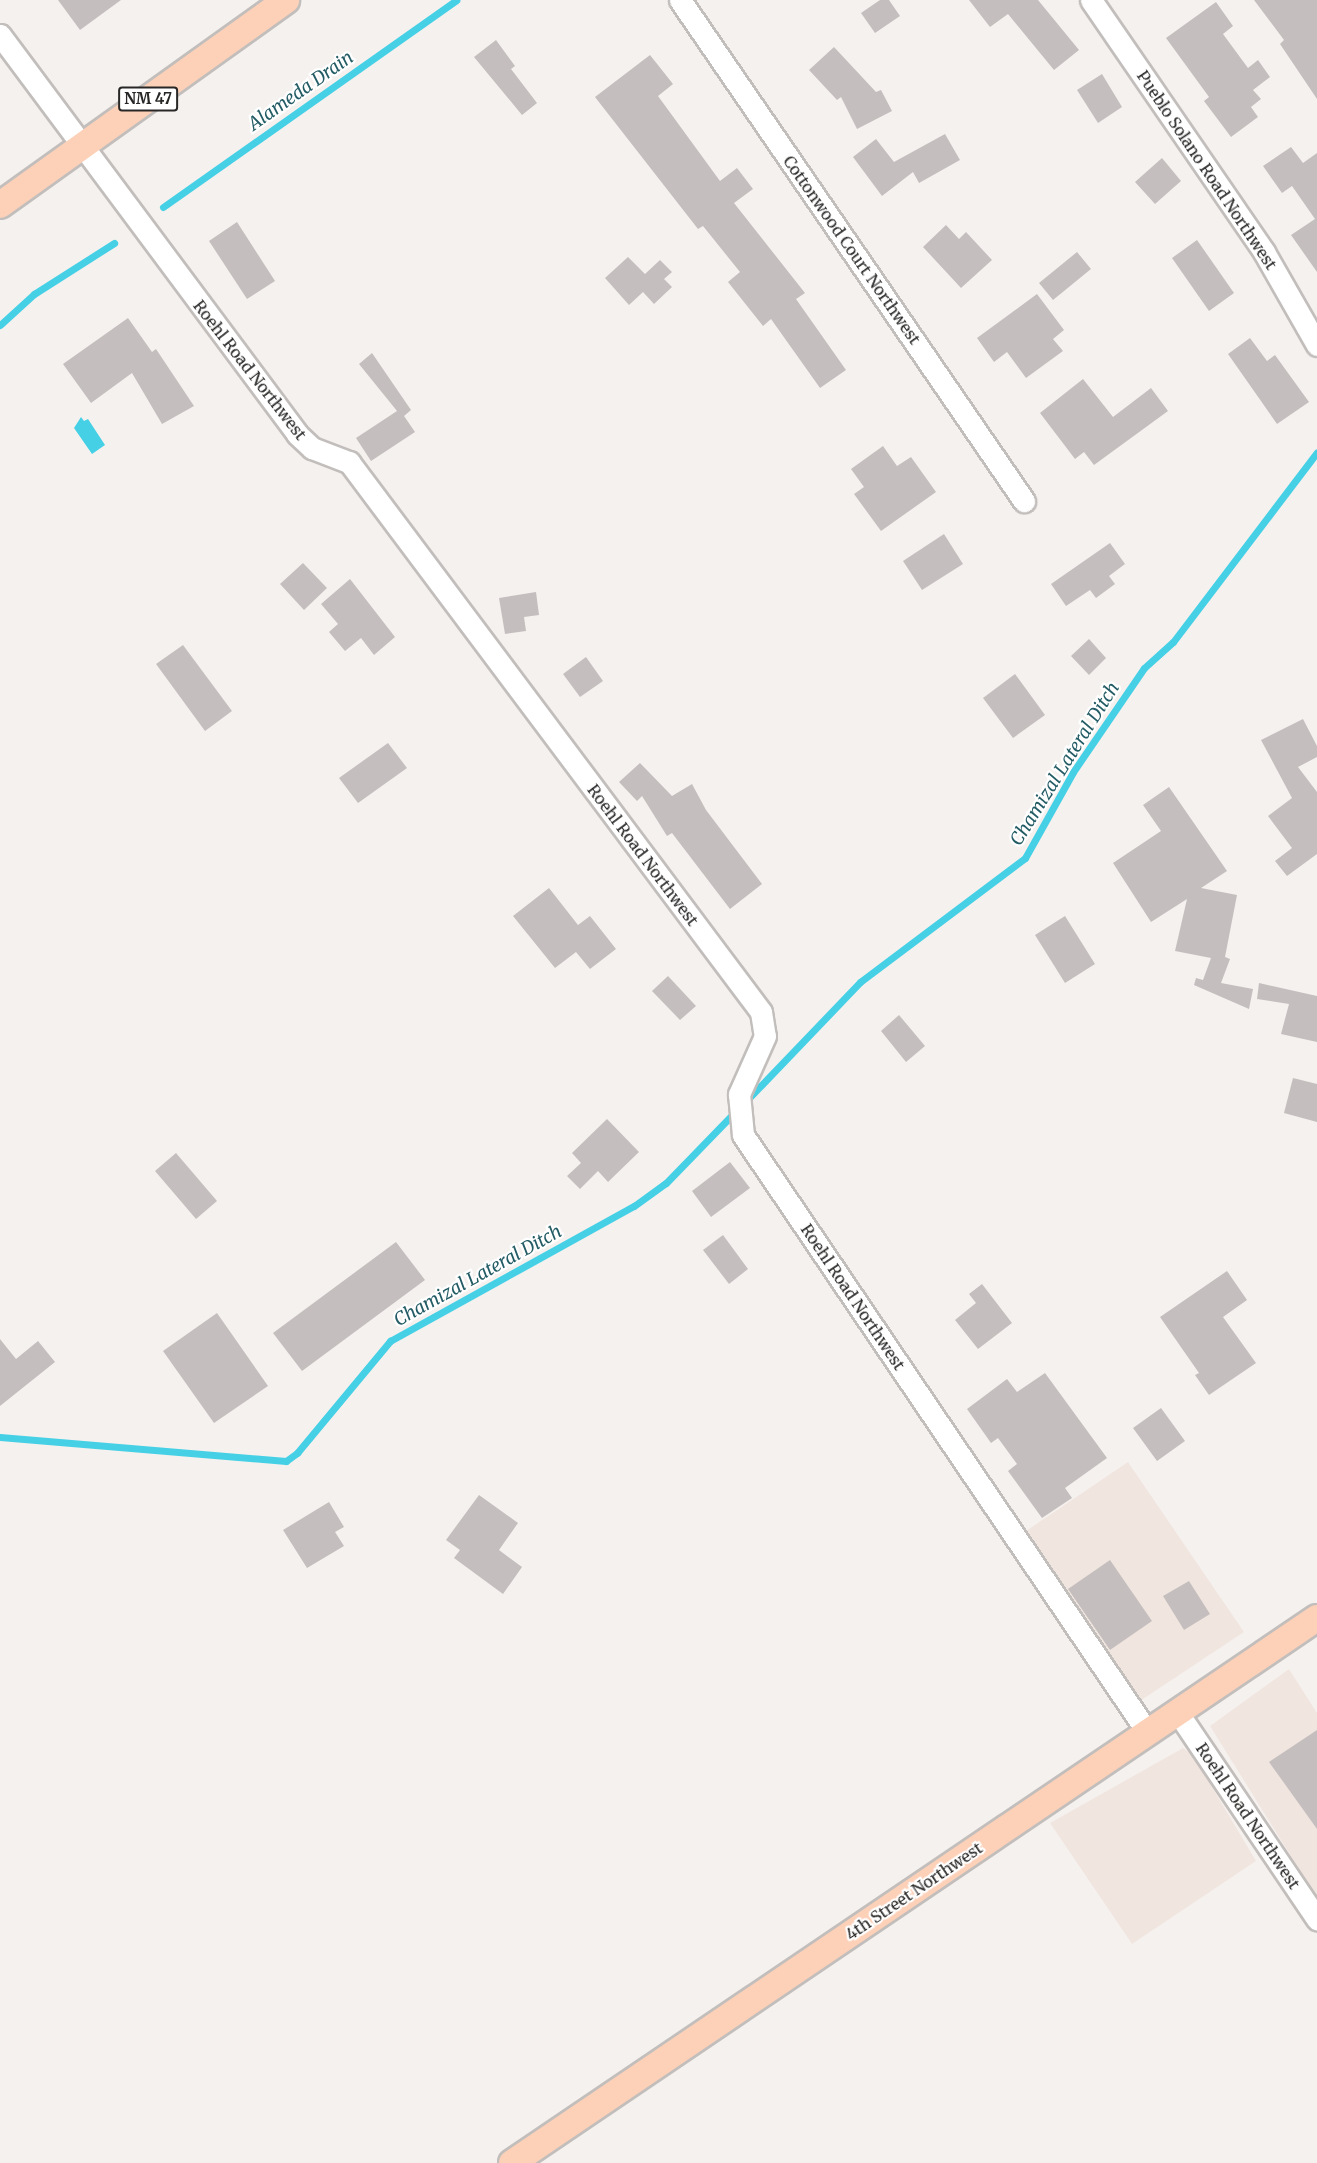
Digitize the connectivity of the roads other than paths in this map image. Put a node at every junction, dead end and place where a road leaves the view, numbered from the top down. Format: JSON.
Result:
{"nodes":[{"id":1,"x":286,"y":0,"type":"edge"},
{"id":2,"x":680,"y":0,"type":"edge"},
{"id":3,"x":1090,"y":0,"type":"edge"},
{"id":4,"x":0,"y":35,"type":"edge"},
{"id":5,"x":80,"y":147,"type":"junction"},
{"id":6,"x":0,"y":205,"type":"edge"},
{"id":7,"x":1317,"y":345,"type":"edge"},
{"id":8,"x":1024,"y":501,"type":"dead end"},
{"id":9,"x":1317,"y":1618,"type":"edge"},
{"id":10,"x":1178,"y":1713,"type":"junction"},
{"id":11,"x":1148,"y":1733,"type":"junction"},
{"id":12,"x":1317,"y":1919,"type":"edge"},
{"id":13,"x":512,"y":2163,"type":"edge"}],
"edges":[{"from":1,"to":5,"type":"main road","number":"NM 47"},
{"from":2,"to":8,"type":"street","name":"Cottonwood Court Northwest"},
{"from":3,"to":7,"type":"street","name":"Pueblo Solano Road Northwest"},
{"from":4,"to":5,"type":"street","name":"Roehl Road Northwest"},
{"from":5,"to":6,"type":"main road","number":"NM 47"},
{"from":5,"to":11,"type":"street","name":"Roehl Road Northwest"},
{"from":9,"to":10,"type":"main road","name":"4th Street Northwest"},
{"from":10,"to":11,"type":"main road","name":"4th Street Northwest"},
{"from":10,"to":12,"type":"street","name":"Roehl Road Northwest"},
{"from":11,"to":13,"type":"main road","name":"4th Street Northwest"}]}
